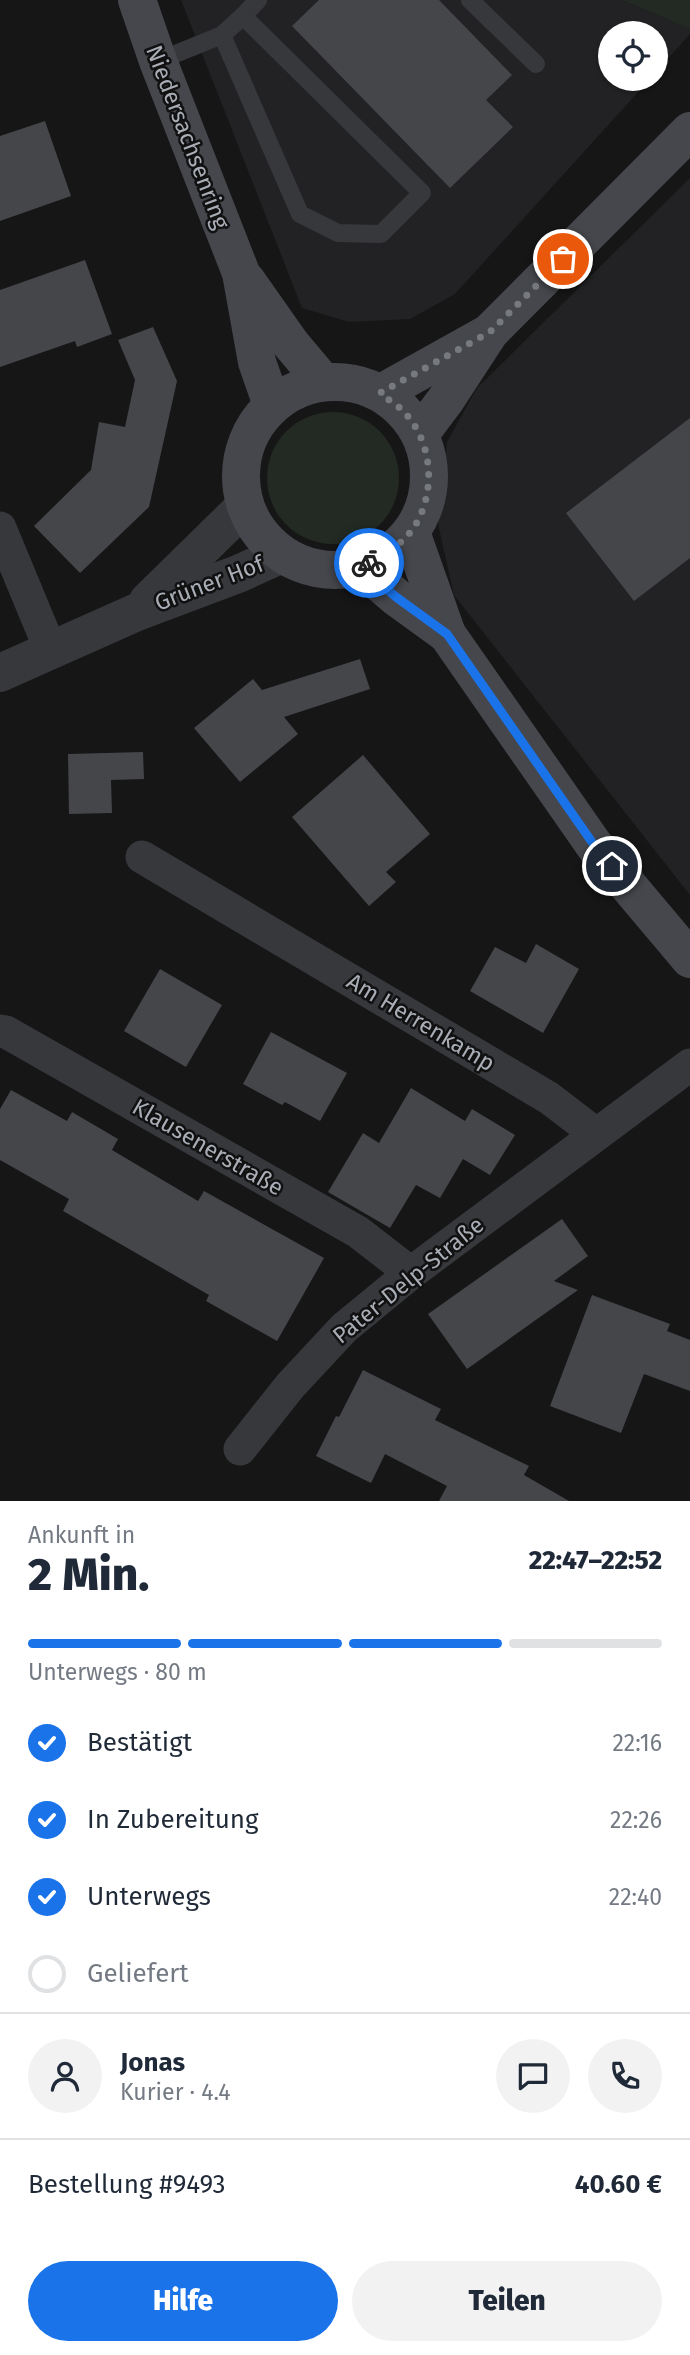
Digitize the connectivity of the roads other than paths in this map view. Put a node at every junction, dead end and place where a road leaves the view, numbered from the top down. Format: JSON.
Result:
{"nodes":[{"id":1,"x":137,"y":0,"type":"edge"},
{"id":2,"x":258,"y":0,"type":"edge"},
{"id":3,"x":470,"y":0,"type":"edge"},
{"id":4,"x":243,"y":16,"type":"junction"},
{"id":5,"x":222,"y":35,"type":"junction"},
{"id":6,"x":158,"y":61,"type":"junction"},
{"id":7,"x":536,"y":64,"type":"dead end"},
{"id":8,"x":690,"y":131,"type":"edge"},
{"id":9,"x":241,"y":273,"type":"junction"},
{"id":10,"x":490,"y":332,"type":"junction"},
{"id":11,"x":323,"y":382,"type":"junction"},
{"id":12,"x":380,"y":393,"type":"junction"},
{"id":13,"x":272,"y":405,"type":"junction"},
{"id":14,"x":419,"y":434,"type":"junction"},
{"id":15,"x":245,"y":506,"type":"junction"},
{"id":16,"x":0,"y":528,"type":"edge"},
{"id":17,"x":411,"y":532,"type":"junction"},
{"id":18,"x":282,"y":554,"type":"junction"},
{"id":19,"x":361,"y":567,"type":"junction"},
{"id":20,"x":137,"y":612,"type":"junction"},
{"id":21,"x":447,"y":634,"type":"junction"},
{"id":22,"x":51,"y":651,"type":"junction"},
{"id":23,"x":0,"y":673,"type":"edge"},
{"id":24,"x":142,"y":857,"type":"dead end"},
{"id":25,"x":690,"y":959,"type":"edge"},
{"id":26,"x":0,"y":1031,"type":"edge"},
{"id":27,"x":690,"y":1065,"type":"edge"},
{"id":28,"x":596,"y":1133,"type":"junction"},
{"id":29,"x":411,"y":1273,"type":"junction"},
{"id":30,"x":240,"y":1448,"type":"dead end"}],
"edges":[{"from":1,"to":6,"type":"main road","name":"Niedersachsenring"},
{"from":2,"to":4,"type":"lane"},
{"from":3,"to":7,"type":"lane"},
{"from":4,"to":5,"type":"lane"},
{"from":4,"to":5,"type":"lane"},
{"from":5,"to":6,"type":"lane"},
{"from":6,"to":9,"type":"main road","name":"Niedersachsenring"},
{"from":8,"to":10,"type":"main road"},
{"from":9,"to":11,"type":"main road","name":"Niedersachsenring"},
{"from":9,"to":13,"type":"main road","name":"Niedersachsenring"},
{"from":10,"to":12,"type":"main road"},
{"from":10,"to":14,"type":"main road"},
{"from":11,"to":12,"type":"main road"},
{"from":11,"to":13,"type":"main road"},
{"from":12,"to":14,"type":"main road"},
{"from":13,"to":15,"type":"main road"},
{"from":14,"to":17,"type":"main road"},
{"from":15,"to":18,"type":"main road"},
{"from":15,"to":20,"type":"street","name":"Grüner Hof"},
{"from":16,"to":22,"type":"street"},
{"from":17,"to":19,"type":"main road"},
{"from":17,"to":21,"type":"main road"},
{"from":18,"to":19,"type":"main road"},
{"from":18,"to":20,"type":"street","name":"Grüner Hof"},
{"from":19,"to":21,"type":"main road"},
{"from":20,"to":22,"type":"street","name":"Grüner Hof"},
{"from":21,"to":25,"type":"main road"},
{"from":22,"to":23,"type":"street","name":"Grüner Hof"},
{"from":24,"to":28,"type":"street","name":"Am Herrenkamp"},
{"from":26,"to":29,"type":"street","name":"Klausenerstraße"},
{"from":27,"to":28,"type":"street"},
{"from":28,"to":29,"type":"street","name":"Pater-Delp-Straße"},
{"from":29,"to":30,"type":"street","name":"Pater-Delp-Straße"}]}
